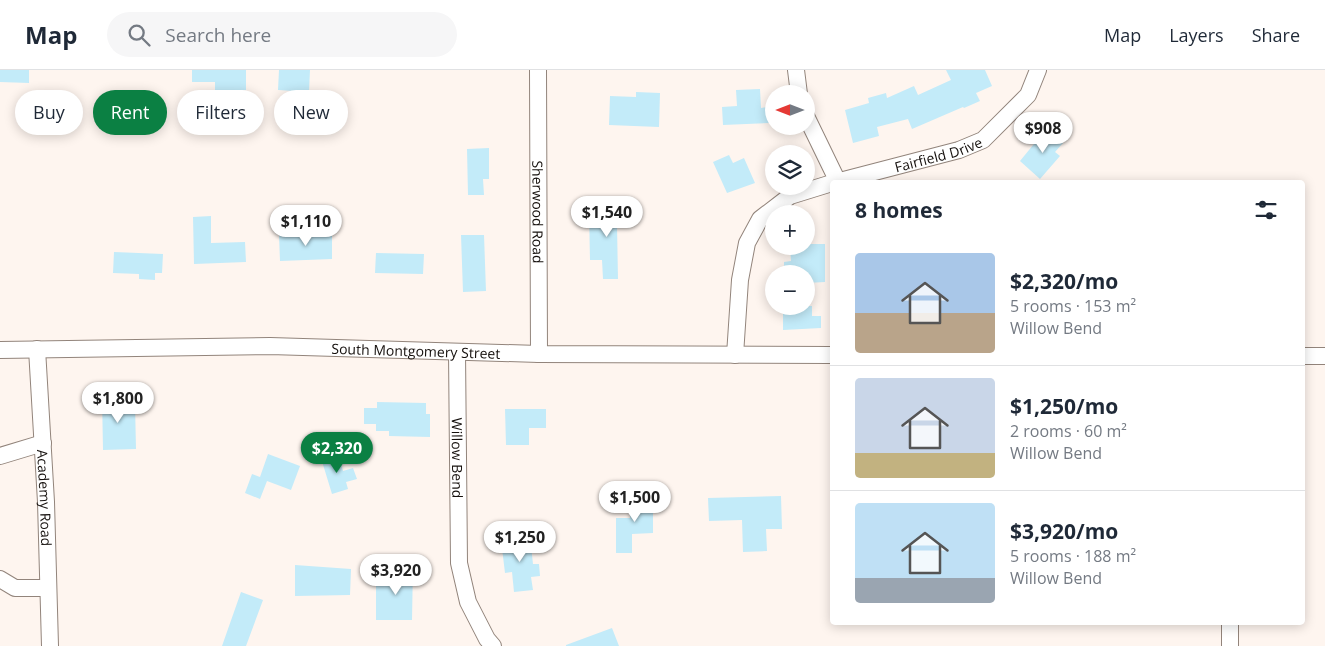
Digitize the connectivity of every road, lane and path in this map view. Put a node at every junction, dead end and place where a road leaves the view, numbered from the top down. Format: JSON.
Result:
{"nodes":[{"id":1,"x":538,"y":70,"type":"edge"},
{"id":2,"x":796,"y":70,"type":"edge"},
{"id":3,"x":1038,"y":70,"type":"edge"},
{"id":4,"x":798,"y":85,"type":"edge"},
{"id":5,"x":814,"y":135,"type":"edge"},
{"id":6,"x":834,"y":180,"type":"edge"},
{"id":7,"x":846,"y":180,"type":"edge"},
{"id":8,"x":830,"y":184,"type":"edge"},
{"id":9,"x":37,"y":349,"type":"junction"},
{"id":10,"x":0,"y":350,"type":"edge"},
{"id":11,"x":457,"y":352,"type":"junction"},
{"id":12,"x":538,"y":354,"type":"junction"},
{"id":13,"x":735,"y":355,"type":"junction"},
{"id":14,"x":830,"y":355,"type":"edge"},
{"id":15,"x":1305,"y":356,"type":"edge"},
{"id":16,"x":1325,"y":356,"type":"edge"},
{"id":17,"x":43,"y":443,"type":"junction"},
{"id":18,"x":0,"y":456,"type":"edge"},
{"id":19,"x":0,"y":578,"type":"edge"},
{"id":20,"x":48,"y":588,"type":"junction"},
{"id":21,"x":1230,"y":625,"type":"edge"},
{"id":22,"x":485,"y":644,"type":"edge"},
{"id":23,"x":50,"y":646,"type":"edge"},
{"id":24,"x":1230,"y":646,"type":"edge"}],
"edges":[{"from":1,"to":12,"type":"street","name":"Sherwood Road"},
{"from":2,"to":4,"type":"street"},
{"from":3,"to":7,"type":"street","name":"Fairfield Drive"},
{"from":5,"to":6,"type":"street"},
{"from":8,"to":13,"type":"street","name":"Fairfield Drive"},
{"from":9,"to":10,"type":"street","name":"South Montgomery Street"},
{"from":9,"to":11,"type":"street","name":"South Montgomery Street"},
{"from":9,"to":17,"type":"street","name":"Academy Road"},
{"from":11,"to":12,"type":"street","name":"South Montgomery Street"},
{"from":11,"to":22,"type":"street","name":"Willow Bend"},
{"from":12,"to":13,"type":"street","name":"South Montgomery Street"},
{"from":13,"to":14,"type":"street","name":"South Montgomery Street"},
{"from":15,"to":16,"type":"street"},
{"from":17,"to":18,"type":"street"},
{"from":17,"to":20,"type":"street","name":"Academy Road"},
{"from":19,"to":20,"type":"street"},
{"from":20,"to":23,"type":"street","name":"Academy Road"},
{"from":21,"to":24,"type":"street"}]}
